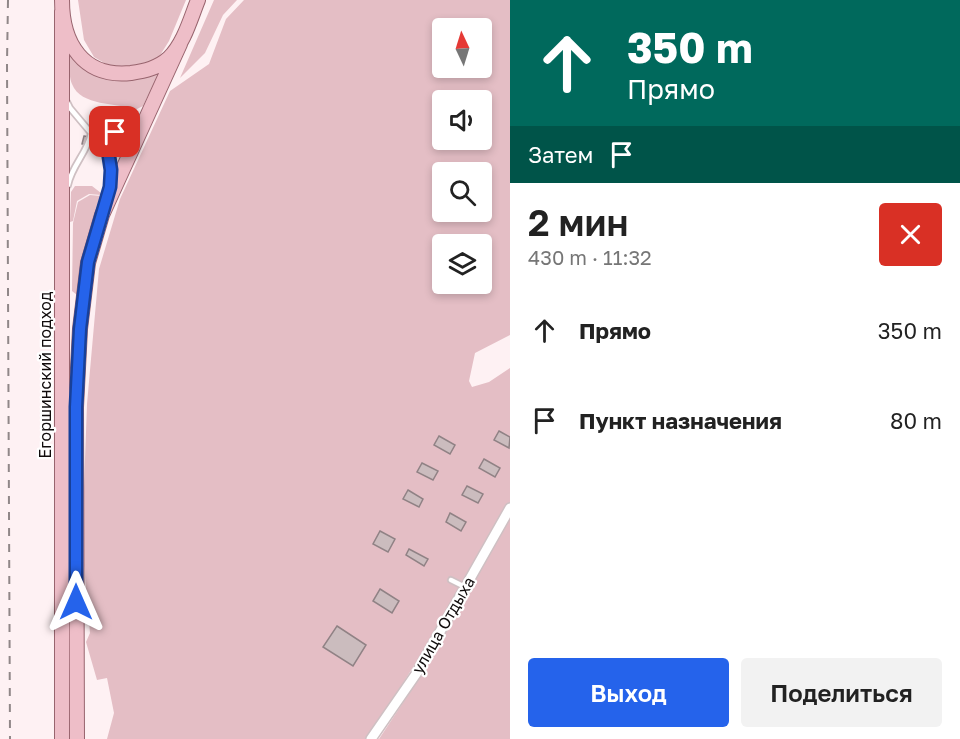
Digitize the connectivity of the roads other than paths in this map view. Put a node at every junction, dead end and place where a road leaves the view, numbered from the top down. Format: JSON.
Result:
{"nodes":[{"id":1,"x":198,"y":0,"type":"edge"},
{"id":2,"x":62,"y":6,"type":"edge"},
{"id":3,"x":180,"y":44,"type":"junction"},
{"id":4,"x":62,"y":82,"type":"junction"},
{"id":5,"x":147,"y":116,"type":"junction"},
{"id":6,"x":115,"y":132,"type":"junction"},
{"id":7,"x":109,"y":157,"type":"junction"},
{"id":8,"x":102,"y":215,"type":"junction"},
{"id":9,"x":61,"y":256,"type":"junction"},
{"id":10,"x":510,"y":508,"type":"edge"},
{"id":11,"x":451,"y":580,"type":"dead end"},
{"id":12,"x":465,"y":587,"type":"junction"},
{"id":13,"x":62,"y":739,"type":"edge"},
{"id":14,"x":77,"y":739,"type":"edge"},
{"id":15,"x":371,"y":739,"type":"edge"}],
"edges":[{"from":1,"to":3,"type":"main road","name":"Егоршинский подход"},
{"from":2,"to":3,"type":"main road"},
{"from":2,"to":4,"type":"main road","name":"Егоршинский подход"},
{"from":3,"to":5,"type":"main road","name":"Егоршинский подход"},
{"from":4,"to":9,"type":"main road","name":"Егоршинский подход"},
{"from":4,"to":9,"type":"lane"},
{"from":5,"to":6,"type":"lane"},
{"from":5,"to":8,"type":"main road","name":"Егоршинский подход"},
{"from":6,"to":7,"type":"lane"},
{"from":6,"to":7,"type":"lane"},
{"from":7,"to":8,"type":"lane"},
{"from":8,"to":14,"type":"main road","name":"Егоршинский подход"},
{"from":9,"to":13,"type":"main road","name":"Егоршинский подход"},
{"from":10,"to":12,"type":"street","name":"улица Отдыха"},
{"from":11,"to":12,"type":"lane"},
{"from":12,"to":15,"type":"street","name":"улица Отдыха"}]}
